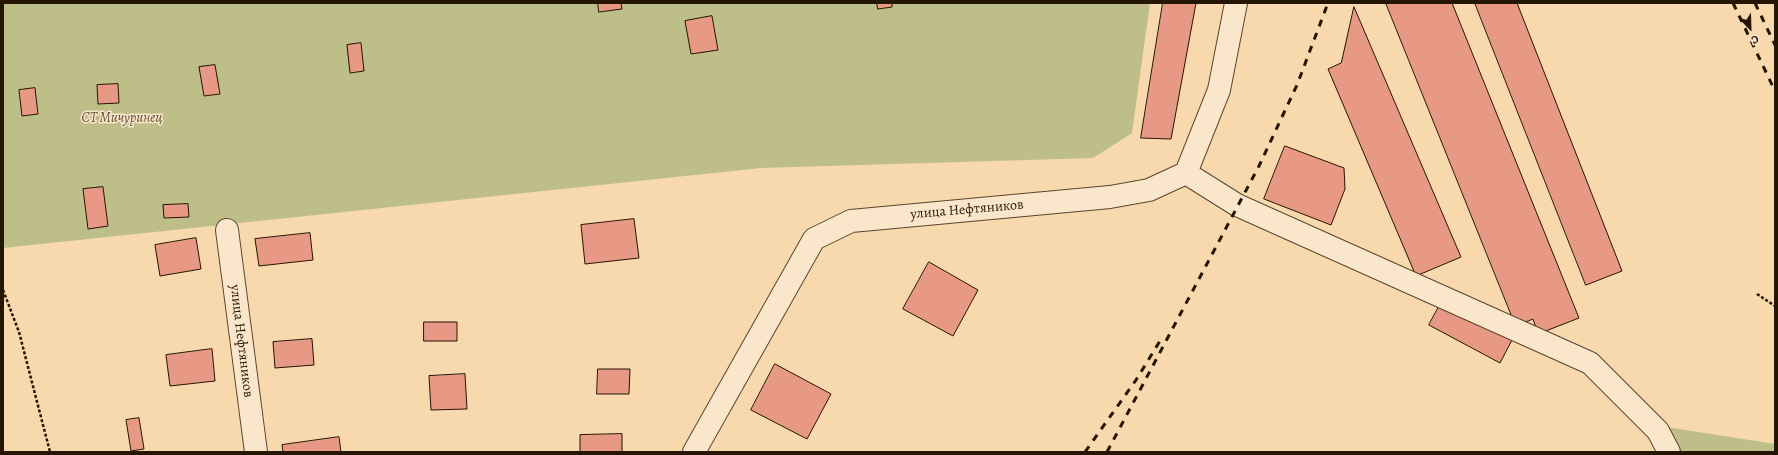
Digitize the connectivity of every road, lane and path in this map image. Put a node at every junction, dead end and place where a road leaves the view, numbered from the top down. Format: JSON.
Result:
{"nodes":[{"id":1,"x":1236,"y":3,"type":"edge"},
{"id":2,"x":1186,"y":173,"type":"junction"},
{"id":3,"x":227,"y":230,"type":"dead end"},
{"id":4,"x":3,"y":290,"type":"edge"},
{"id":5,"x":1757,"y":294,"type":"dead end"},
{"id":6,"x":1775,"y":306,"type":"edge"},
{"id":7,"x":50,"y":452,"type":"edge"},
{"id":8,"x":256,"y":452,"type":"edge"},
{"id":9,"x":694,"y":452,"type":"edge"},
{"id":10,"x":1669,"y":452,"type":"edge"}],
"edges":[{"from":1,"to":2,"type":"street"},
{"from":2,"to":9,"type":"street","name":"улица Нефтяников"},
{"from":2,"to":10,"type":"street"},
{"from":3,"to":8,"type":"street","name":"улица Нефтяников"},
{"from":4,"to":7,"type":"path"},
{"from":5,"to":6,"type":"path"}]}
